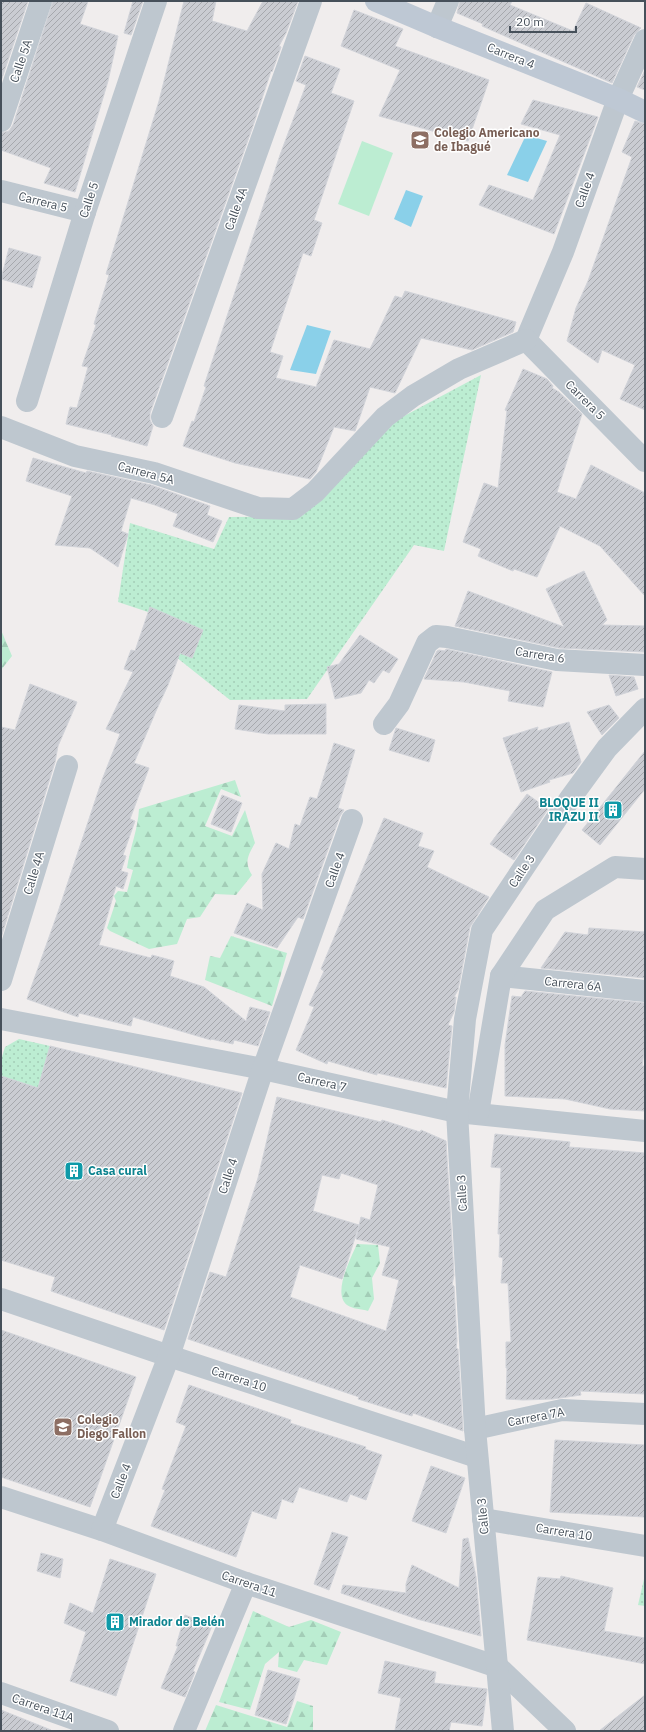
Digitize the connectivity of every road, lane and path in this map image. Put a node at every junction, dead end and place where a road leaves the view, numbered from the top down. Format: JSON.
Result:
{"nodes":[{"id":1,"x":41,"y":1,"type":"edge"},
{"id":2,"x":156,"y":1,"type":"edge"},
{"id":3,"x":311,"y":1,"type":"edge"},
{"id":4,"x":376,"y":1,"type":"edge"},
{"id":5,"x":448,"y":1,"type":"edge"},
{"id":6,"x":437,"y":27,"type":"junction"},
{"id":7,"x":645,"y":40,"type":"edge"},
{"id":8,"x":618,"y":98,"type":"junction"},
{"id":9,"x":645,"y":112,"type":"edge"},
{"id":10,"x":1,"y":121,"type":"edge"},
{"id":11,"x":1,"y":191,"type":"edge"},
{"id":12,"x":85,"y":212,"type":"junction"},
{"id":13,"x":526,"y":340,"type":"junction"},
{"id":14,"x":27,"y":401,"type":"dead end"},
{"id":15,"x":162,"y":417,"type":"dead end"},
{"id":16,"x":1,"y":427,"type":"edge"},
{"id":17,"x":645,"y":461,"type":"edge"},
{"id":18,"x":645,"y":665,"type":"edge"},
{"id":19,"x":645,"y":709,"type":"edge"},
{"id":20,"x":384,"y":724,"type":"dead end"},
{"id":21,"x":67,"y":766,"type":"dead end"},
{"id":22,"x":352,"y":820,"type":"dead end"},
{"id":23,"x":645,"y":870,"type":"edge"},
{"id":24,"x":502,"y":976,"type":"junction"},
{"id":25,"x":1,"y":980,"type":"edge"},
{"id":26,"x":645,"y":991,"type":"edge"},
{"id":27,"x":1,"y":1019,"type":"edge"},
{"id":28,"x":263,"y":1069,"type":"junction"},
{"id":29,"x":457,"y":1112,"type":"junction"},
{"id":30,"x":478,"y":1114,"type":"junction"},
{"id":31,"x":645,"y":1131,"type":"edge"},
{"id":32,"x":1,"y":1299,"type":"edge"},
{"id":33,"x":169,"y":1356,"type":"junction"},
{"id":34,"x":645,"y":1414,"type":"edge"},
{"id":35,"x":475,"y":1429,"type":"junction"},
{"id":36,"x":477,"y":1456,"type":"junction"},
{"id":37,"x":1,"y":1497,"type":"edge"},
{"id":38,"x":483,"y":1519,"type":"junction"},
{"id":39,"x":102,"y":1530,"type":"junction"},
{"id":40,"x":645,"y":1546,"type":"edge"},
{"id":41,"x":246,"y":1583,"type":"junction"},
{"id":42,"x":498,"y":1667,"type":"junction"},
{"id":43,"x":1,"y":1693,"type":"edge"},
{"id":44,"x":108,"y":1731,"type":"edge"},
{"id":45,"x":184,"y":1731,"type":"edge"},
{"id":46,"x":504,"y":1731,"type":"edge"},
{"id":47,"x":565,"y":1731,"type":"edge"}],
"edges":[{"from":1,"to":10,"type":"street","name":"Calle 5A"},
{"from":2,"to":12,"type":"street","name":"Calle 5"},
{"from":3,"to":15,"type":"street","name":"Calle 4A"},
{"from":4,"to":6,"type":"street","name":"Carrera 4"},
{"from":5,"to":6,"type":"street"},
{"from":6,"to":8,"type":"street","name":"Carrera 4"},
{"from":7,"to":8,"type":"street","name":"Calle 4"},
{"from":8,"to":9,"type":"street","name":"Carrera 4"},
{"from":8,"to":13,"type":"street","name":"Calle 4"},
{"from":11,"to":12,"type":"street","name":"Carrera 5"},
{"from":12,"to":14,"type":"street","name":"Calle 5"},
{"from":13,"to":16,"type":"street","name":"Carrera 5A"},
{"from":13,"to":17,"type":"street","name":"Carrera 5"},
{"from":18,"to":20,"type":"street","name":"Carrera 6"},
{"from":19,"to":29,"type":"street","name":"Calle 3"},
{"from":21,"to":25,"type":"street","name":"Calle 4A"},
{"from":22,"to":28,"type":"street","name":"Calle 4"},
{"from":23,"to":24,"type":"street"},
{"from":24,"to":26,"type":"street","name":"Carrera 6A"},
{"from":24,"to":30,"type":"street"},
{"from":27,"to":28,"type":"street","name":"Carrera 7"},
{"from":28,"to":29,"type":"street","name":"Carrera 7"},
{"from":28,"to":33,"type":"street","name":"Calle 4"},
{"from":29,"to":30,"type":"street","name":"Carrera 7"},
{"from":29,"to":35,"type":"street","name":"Calle 3"},
{"from":30,"to":31,"type":"street","name":"Carrera 7"},
{"from":32,"to":33,"type":"street","name":"Carrera 10"},
{"from":33,"to":36,"type":"street","name":"Carrera 10"},
{"from":33,"to":39,"type":"street","name":"Calle 4"},
{"from":34,"to":35,"type":"street","name":"Carrera 7A"},
{"from":35,"to":36,"type":"street","name":"Calle 3"},
{"from":36,"to":38,"type":"street","name":"Calle 3"},
{"from":37,"to":39,"type":"street","name":"Carrera 11"},
{"from":38,"to":40,"type":"street","name":"Carrera 10"},
{"from":38,"to":42,"type":"street","name":"Calle 3"},
{"from":39,"to":41,"type":"street","name":"Carrera 11"},
{"from":41,"to":42,"type":"street","name":"Carrera 11"},
{"from":41,"to":45,"type":"street"},
{"from":42,"to":46,"type":"street","name":"Calle 3"},
{"from":42,"to":47,"type":"street"},
{"from":43,"to":44,"type":"street","name":"Carrera 11A"}]}
